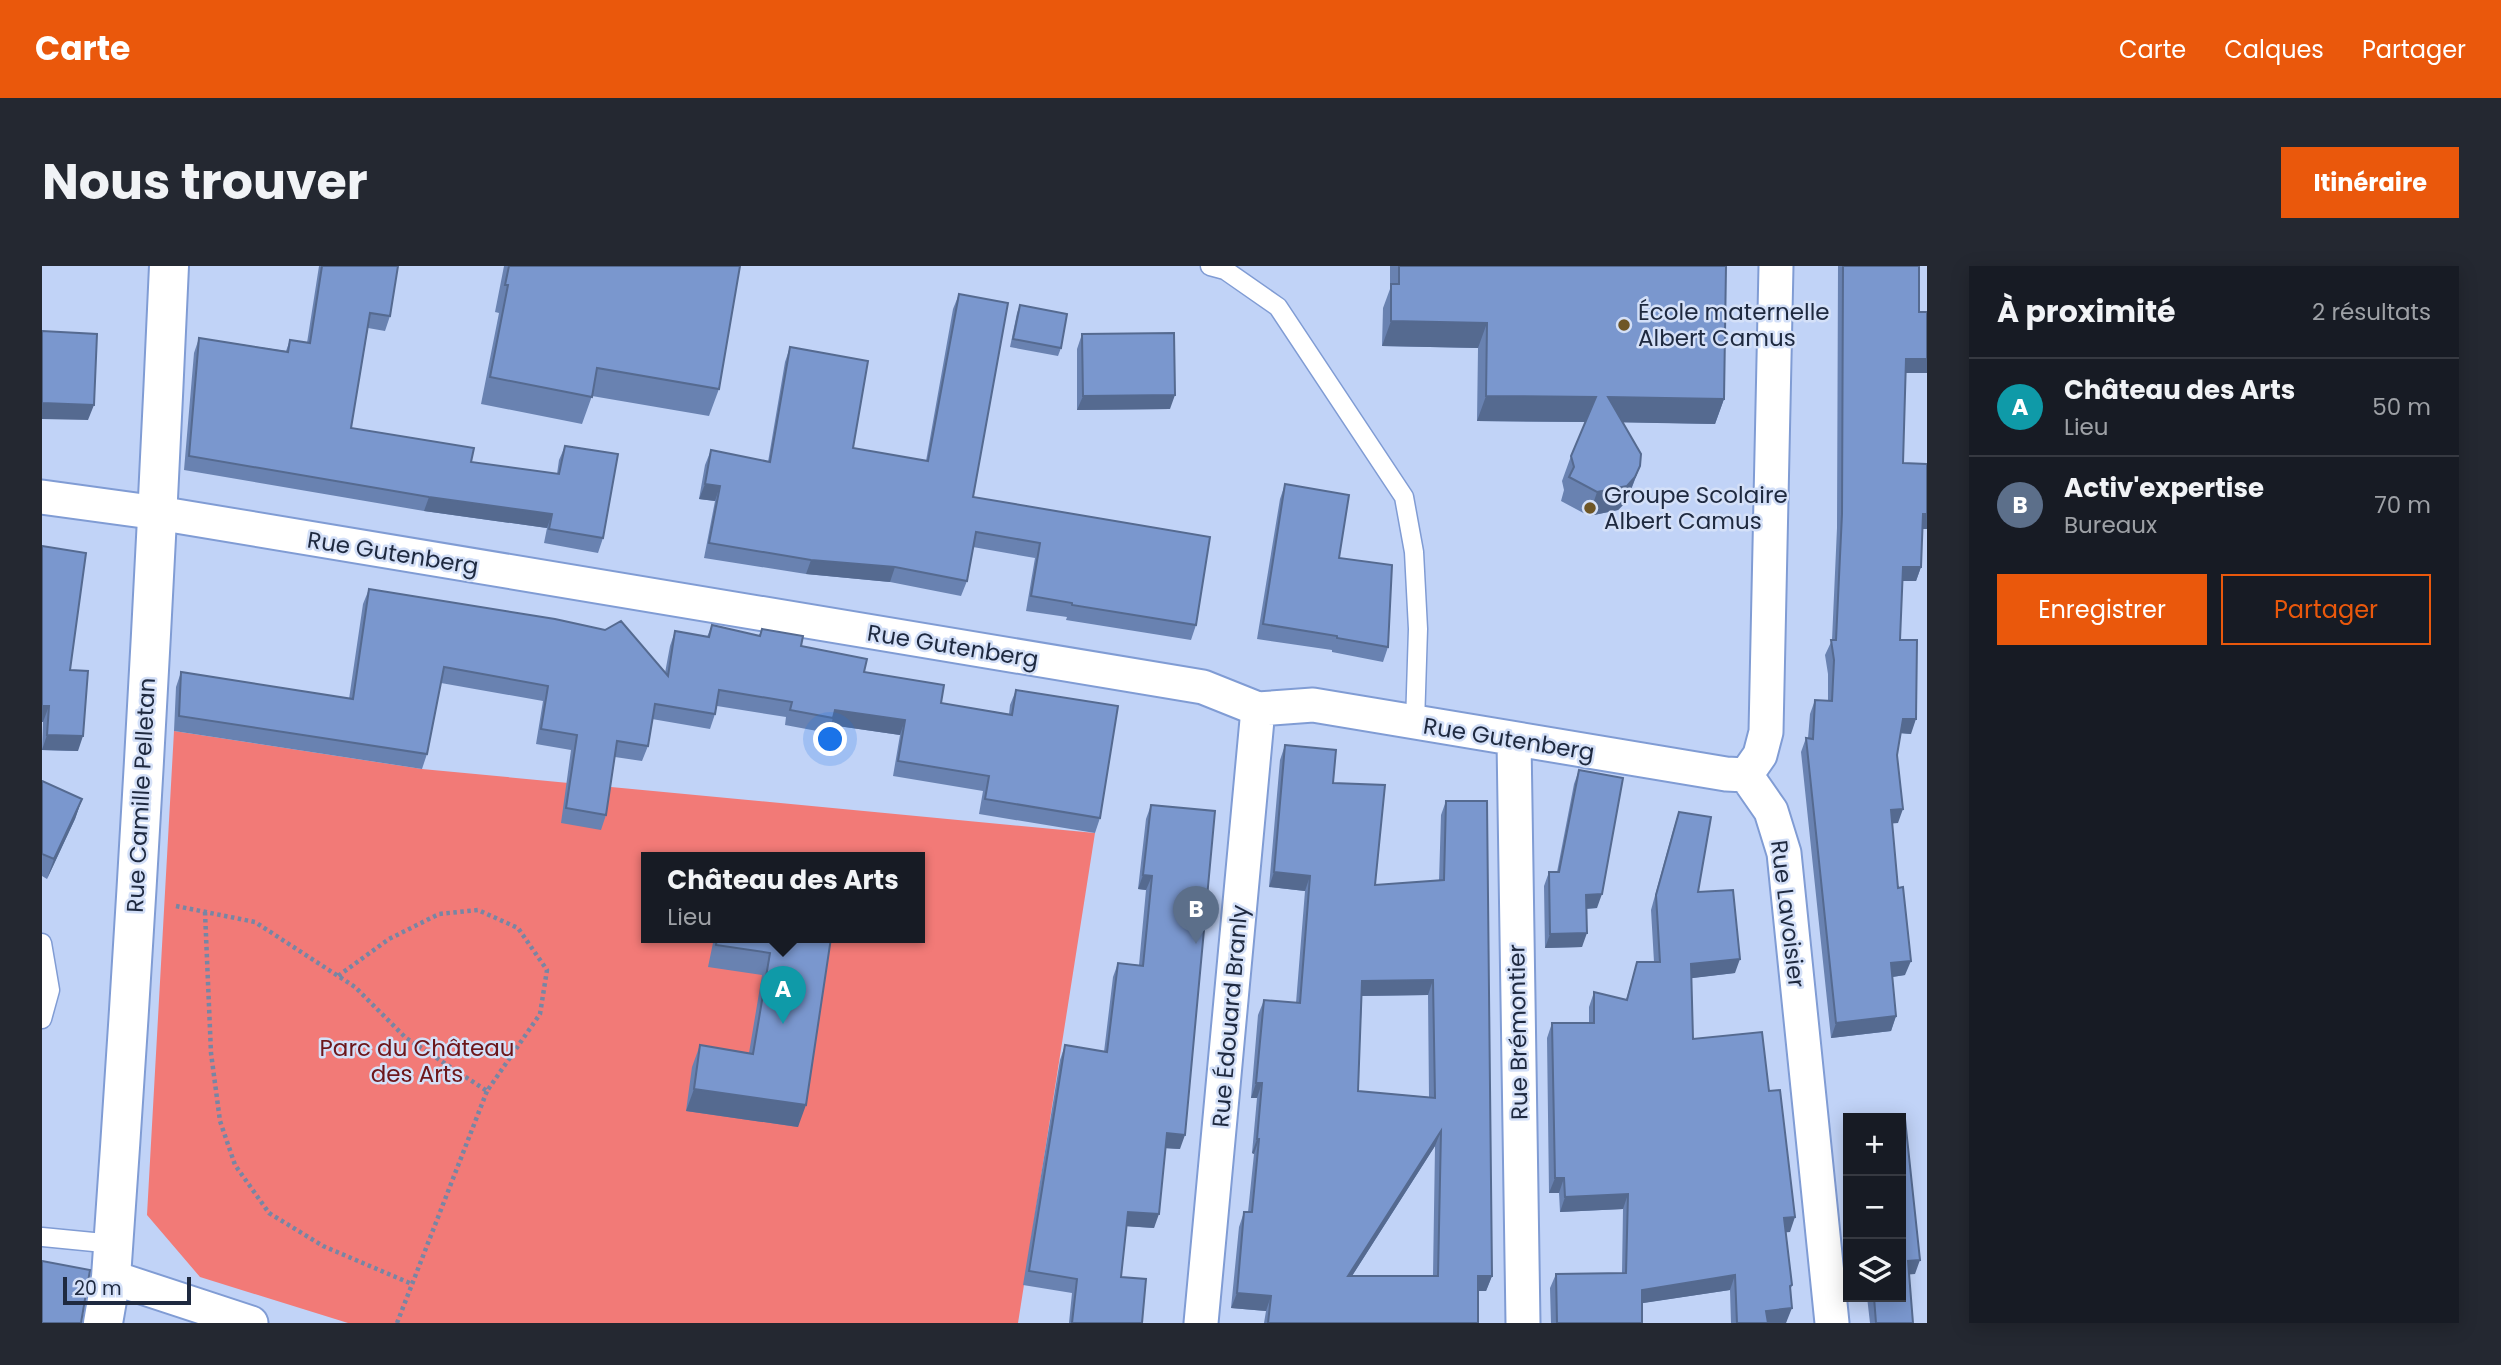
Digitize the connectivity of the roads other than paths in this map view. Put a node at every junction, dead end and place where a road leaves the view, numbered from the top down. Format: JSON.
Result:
{"nodes":[{"id":1,"x":169,"y":266,"type":"edge"},
{"id":2,"x":1210,"y":266,"type":"edge"},
{"id":3,"x":1776,"y":266,"type":"edge"},
{"id":4,"x":42,"y":497,"type":"edge"},
{"id":5,"x":158,"y":513,"type":"junction"},
{"id":6,"x":1258,"y":709,"type":"junction"},
{"id":7,"x":1415,"y":723,"type":"junction"},
{"id":8,"x":1514,"y":740,"type":"junction"},
{"id":9,"x":1746,"y":775,"type":"junction"},
{"id":10,"x":42,"y":943,"type":"edge"},
{"id":11,"x":42,"y":1019,"type":"edge"},
{"id":12,"x":42,"y":1237,"type":"edge"},
{"id":13,"x":113,"y":1261,"type":"junction"},
{"id":14,"x":103,"y":1323,"type":"edge"},
{"id":15,"x":251,"y":1323,"type":"edge"},
{"id":16,"x":1201,"y":1323,"type":"edge"},
{"id":17,"x":1523,"y":1323,"type":"edge"},
{"id":18,"x":1832,"y":1323,"type":"edge"}],
"edges":[{"from":1,"to":5,"type":"street","name":"Rue Camille Pelletan"},
{"from":2,"to":7,"type":"lane"},
{"from":3,"to":9,"type":"street"},
{"from":4,"to":5,"type":"street","name":"Rue Gutenberg"},
{"from":5,"to":6,"type":"street","name":"Rue Gutenberg"},
{"from":5,"to":13,"type":"street","name":"Rue Camille Pelletan"},
{"from":6,"to":7,"type":"street","name":"Rue Gutenberg"},
{"from":6,"to":16,"type":"street","name":"Rue Édouard Branly"},
{"from":7,"to":8,"type":"street","name":"Rue Gutenberg"},
{"from":8,"to":9,"type":"street","name":"Rue Gutenberg"},
{"from":8,"to":17,"type":"street","name":"Rue Brémontier"},
{"from":9,"to":18,"type":"street","name":"Rue Lavoisier"},
{"from":10,"to":11,"type":"lane"},
{"from":12,"to":13,"type":"lane"},
{"from":13,"to":14,"type":"street","name":"Rue Camille Pelletan"},
{"from":13,"to":15,"type":"street"}]}
